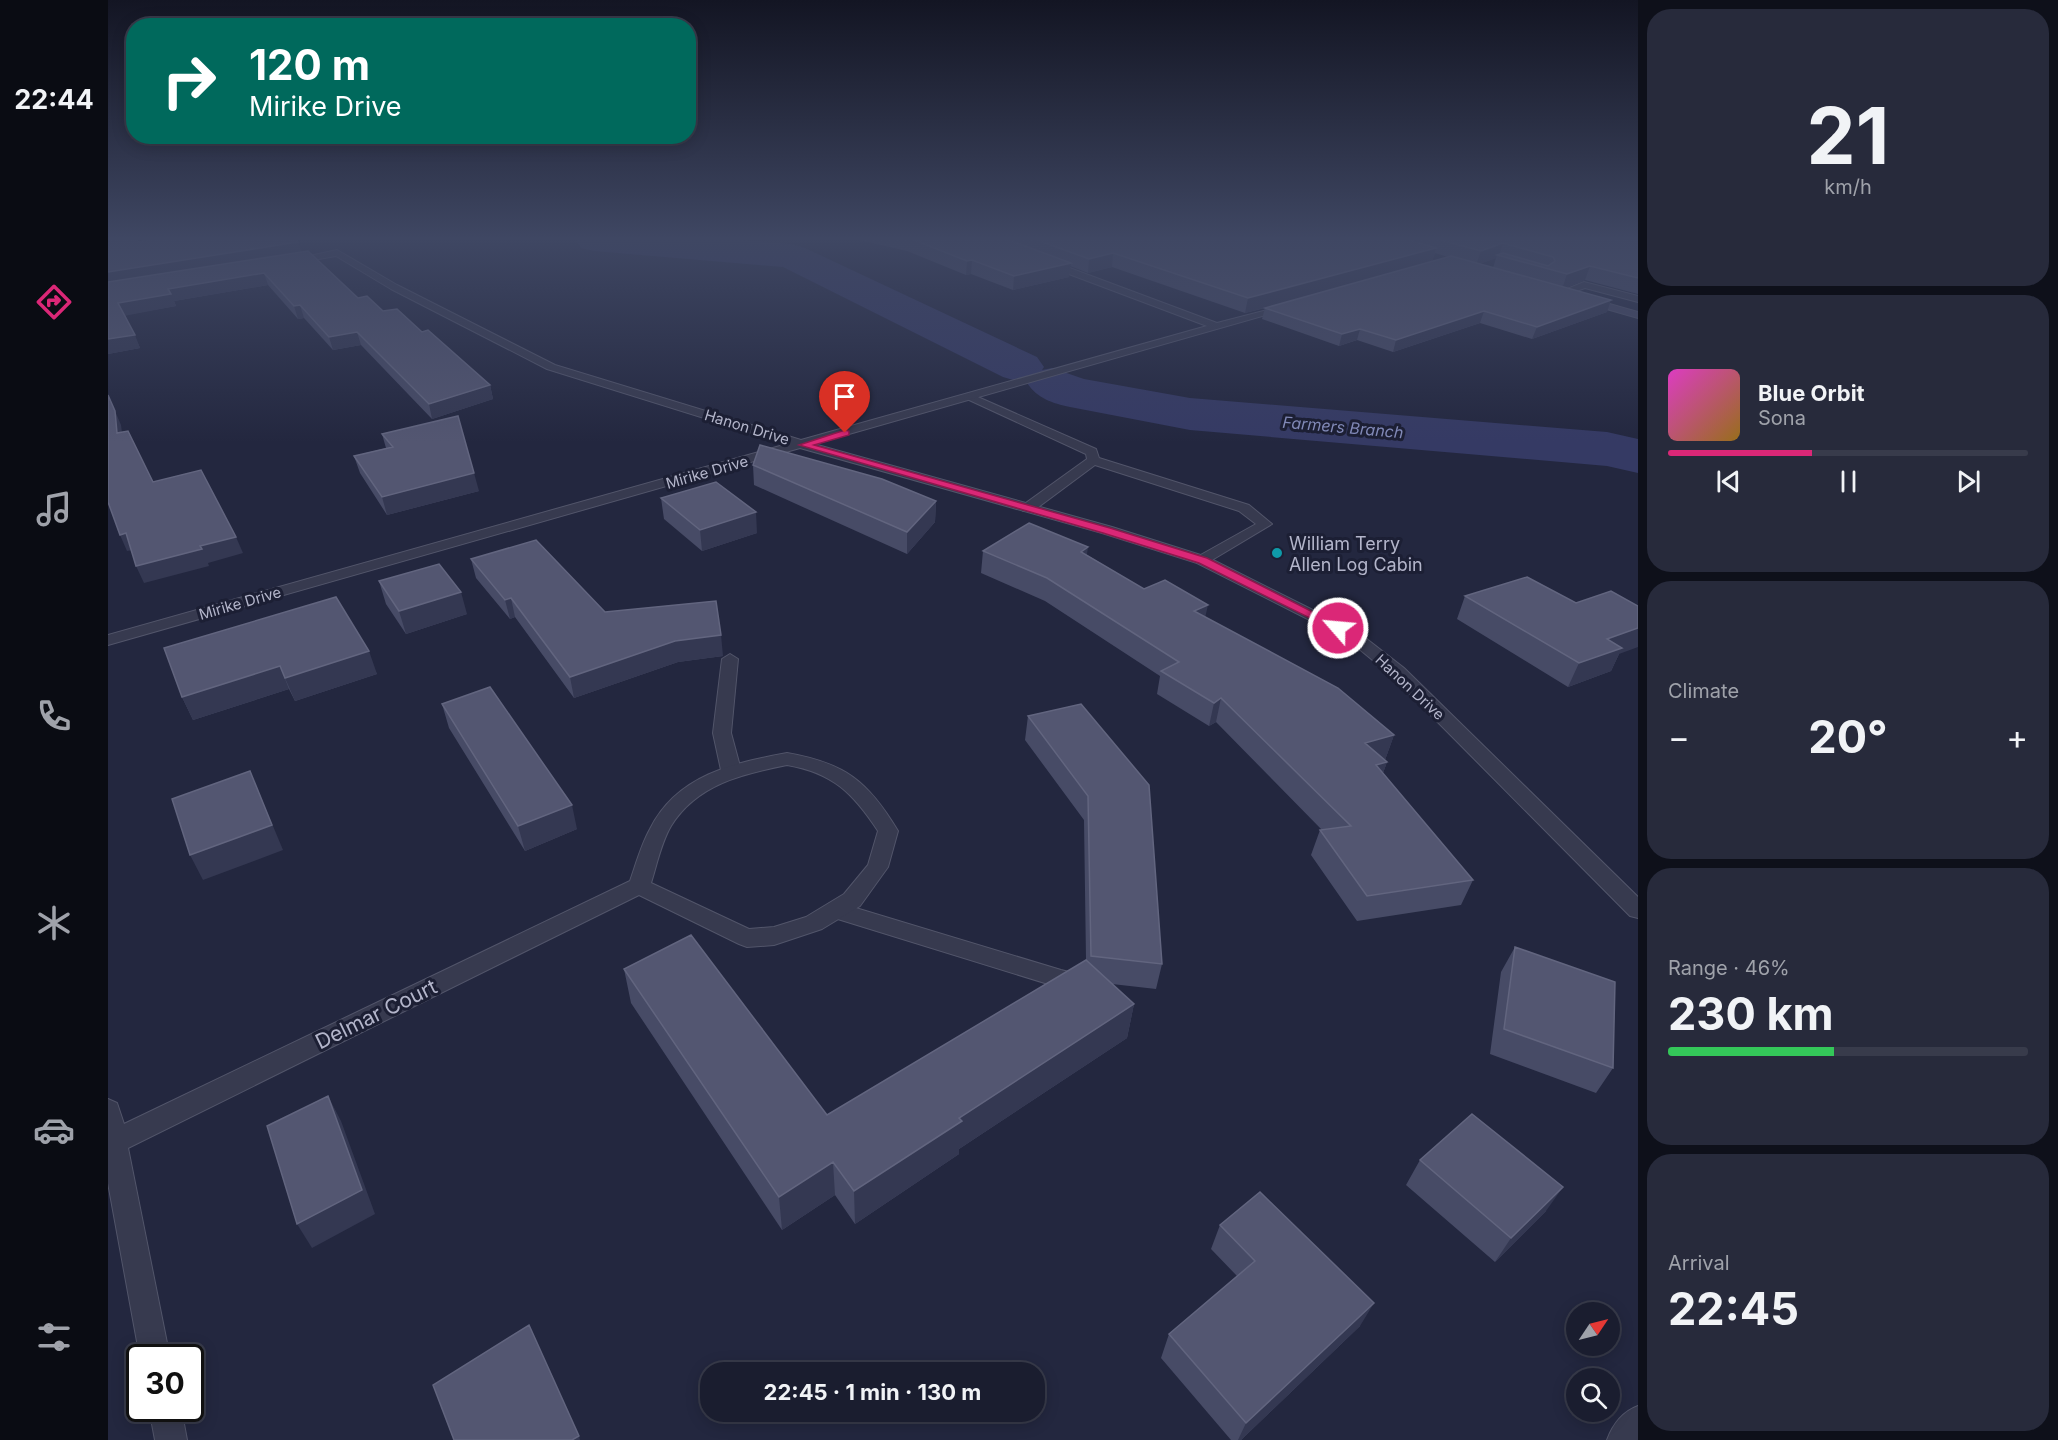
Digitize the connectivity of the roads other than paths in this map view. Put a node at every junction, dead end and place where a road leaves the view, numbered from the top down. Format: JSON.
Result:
{"nodes":[{"id":1,"x":434,"y":307,"type":"edge"},
{"id":2,"x":1166,"y":307,"type":"edge"},
{"id":3,"x":1285,"y":307,"type":"edge"},
{"id":4,"x":1611,"y":307,"type":"edge"},
{"id":5,"x":1635,"y":307,"type":"edge"},
{"id":6,"x":1625,"y":311,"type":"junction"},
{"id":7,"x":1638,"y":315,"type":"edge"},
{"id":8,"x":1217,"y":326,"type":"junction"},
{"id":9,"x":971,"y":397,"type":"junction"},
{"id":10,"x":804,"y":445,"type":"junction"},
{"id":11,"x":1093,"y":460,"type":"junction"},
{"id":12,"x":1028,"y":508,"type":"junction"},
{"id":13,"x":1203,"y":560,"type":"junction"},
{"id":14,"x":108,"y":640,"type":"edge"},
{"id":15,"x":730,"y":659,"type":"dead end"},
{"id":16,"x":731,"y":770,"type":"junction"},
{"id":17,"x":639,"y":886,"type":"junction"},
{"id":18,"x":837,"y":910,"type":"junction"},
{"id":19,"x":1638,"y":910,"type":"edge"},
{"id":20,"x":1061,"y":979,"type":"edge"},
{"id":21,"x":108,"y":1112,"type":"edge"},
{"id":22,"x":114,"y":1142,"type":"junction"},
{"id":23,"x":152,"y":1344,"type":"edge"},
{"id":24,"x":168,"y":1422,"type":"edge"},
{"id":25,"x":1638,"y":1422,"type":"edge"},
{"id":26,"x":171,"y":1440,"type":"edge"},
{"id":27,"x":1623,"y":1440,"type":"edge"}],
"edges":[{"from":1,"to":10,"type":"street","name":"Hanon Drive"},
{"from":2,"to":8,"type":"street"},
{"from":3,"to":8,"type":"street","name":"Mirike Drive"},
{"from":4,"to":6,"type":"main road"},
{"from":5,"to":6,"type":"street"},
{"from":6,"to":7,"type":"main road"},
{"from":8,"to":9,"type":"street","name":"Mirike Drive"},
{"from":9,"to":10,"type":"street","name":"Mirike Drive"},
{"from":9,"to":11,"type":"street"},
{"from":10,"to":12,"type":"street","name":"Hanon Drive"},
{"from":10,"to":14,"type":"street","name":"Mirike Drive"},
{"from":11,"to":12,"type":"street"},
{"from":11,"to":13,"type":"street"},
{"from":12,"to":13,"type":"street","name":"Hanon Drive"},
{"from":13,"to":19,"type":"street","name":"Hanon Drive"},
{"from":15,"to":16,"type":"street"},
{"from":16,"to":17,"type":"street"},
{"from":16,"to":18,"type":"street"},
{"from":17,"to":18,"type":"street"},
{"from":17,"to":22,"type":"street","name":"Delmar Court"},
{"from":18,"to":20,"type":"street"},
{"from":21,"to":22,"type":"street"},
{"from":22,"to":23,"type":"street"},
{"from":24,"to":26,"type":"street"},
{"from":25,"to":27,"type":"street"}]}
